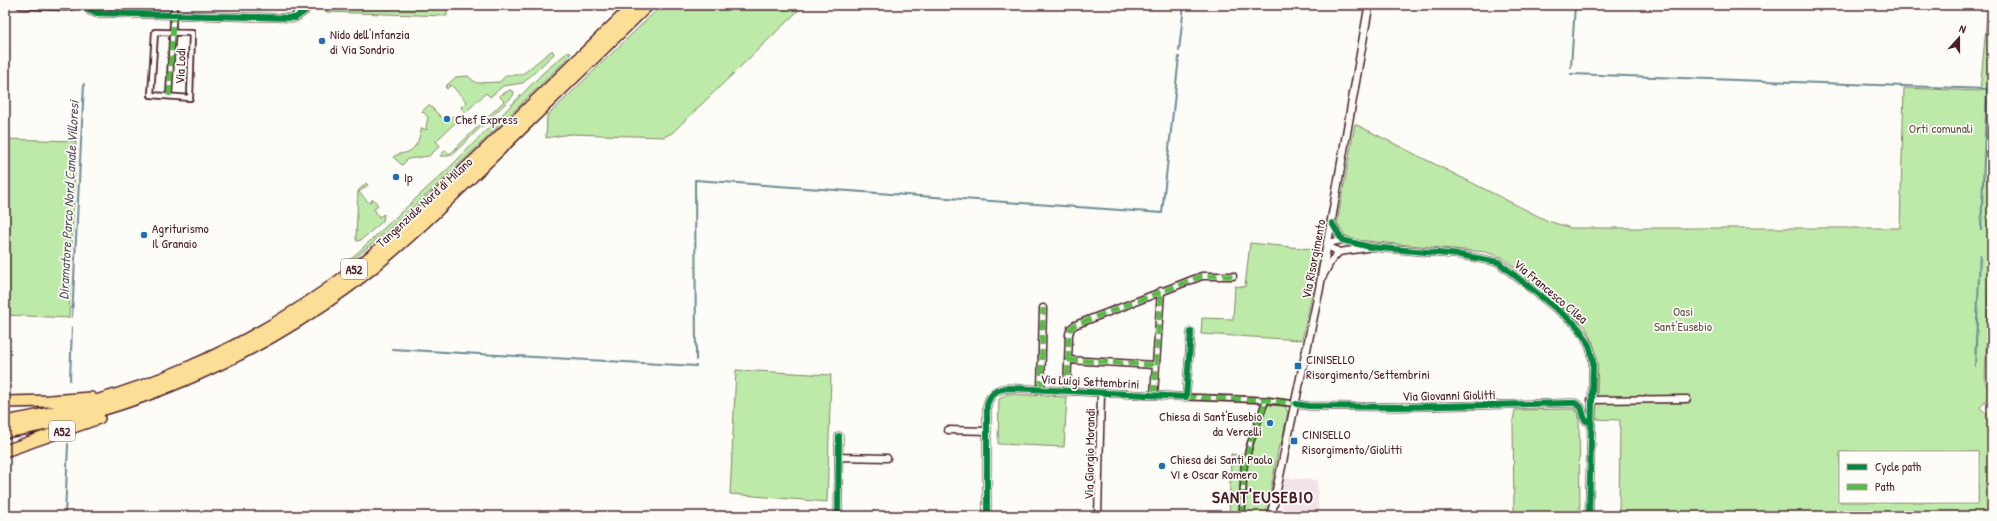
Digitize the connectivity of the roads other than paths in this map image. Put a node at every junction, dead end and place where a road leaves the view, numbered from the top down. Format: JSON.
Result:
{"nodes":[{"id":1,"x":20,"y":5,"type":"edge"},
{"id":2,"x":75,"y":5,"type":"edge"},
{"id":3,"x":85,"y":5,"type":"edge"},
{"id":4,"x":174,"y":5,"type":"edge"},
{"id":5,"x":302,"y":5,"type":"edge"},
{"id":6,"x":308,"y":5,"type":"edge"},
{"id":7,"x":634,"y":5,"type":"edge"},
{"id":8,"x":648,"y":5,"type":"edge"},
{"id":9,"x":1369,"y":5,"type":"edge"},
{"id":10,"x":173,"y":16,"type":"junction"},
{"id":11,"x":295,"y":18,"type":"junction"},
{"id":12,"x":173,"y":32,"type":"junction"},
{"id":13,"x":169,"y":96,"type":"junction"},
{"id":14,"x":1332,"y":223,"type":"junction"},
{"id":15,"x":1342,"y":240,"type":"junction"},
{"id":16,"x":1328,"y":244,"type":"junction"},
{"id":17,"x":1370,"y":247,"type":"junction"},
{"id":18,"x":1339,"y":252,"type":"junction"},
{"id":19,"x":1233,"y":276,"type":"dead end"},
{"id":20,"x":1321,"y":282,"type":"junction"},
{"id":21,"x":1161,"y":291,"type":"junction"},
{"id":22,"x":1044,"y":308,"type":"dead end"},
{"id":23,"x":1191,"y":332,"type":"dead end"},
{"id":24,"x":1068,"y":360,"type":"junction"},
{"id":25,"x":1155,"y":365,"type":"junction"},
{"id":26,"x":1041,"y":390,"type":"junction"},
{"id":27,"x":1067,"y":391,"type":"junction"},
{"id":28,"x":1101,"y":393,"type":"junction"},
{"id":29,"x":1154,"y":395,"type":"junction"},
{"id":30,"x":1186,"y":397,"type":"junction"},
{"id":31,"x":1687,"y":399,"type":"dead end"},
{"id":32,"x":1266,"y":400,"type":"junction"},
{"id":33,"x":1592,"y":400,"type":"junction"},
{"id":34,"x":116,"y":401,"type":"junction"},
{"id":35,"x":5,"y":402,"type":"edge"},
{"id":36,"x":1296,"y":404,"type":"junction"},
{"id":37,"x":5,"y":422,"type":"edge"},
{"id":38,"x":1591,"y":423,"type":"junction"},
{"id":39,"x":948,"y":430,"type":"dead end"},
{"id":40,"x":986,"y":431,"type":"junction"},
{"id":41,"x":5,"y":432,"type":"edge"},
{"id":42,"x":839,"y":436,"type":"dead end"},
{"id":43,"x":5,"y":451,"type":"edge"},
{"id":44,"x":839,"y":457,"type":"junction"},
{"id":45,"x":887,"y":458,"type":"dead end"},
{"id":46,"x":842,"y":516,"type":"edge"},
{"id":47,"x":986,"y":516,"type":"edge"},
{"id":48,"x":1098,"y":516,"type":"edge"},
{"id":49,"x":1242,"y":516,"type":"edge"},
{"id":50,"x":1271,"y":516,"type":"edge"},
{"id":51,"x":1589,"y":516,"type":"edge"}],
"edges":[{"from":1,"to":2,"type":"street"},
{"from":3,"to":10,"type":"street"},
{"from":4,"to":10,"type":"street","name":"Via Lodi"},
{"from":5,"to":11,"type":"street"},
{"from":6,"to":11,"type":"street"},
{"from":7,"to":34,"type":"highway","name":"Tangenziale Nord di Milano","number":"A52"},
{"from":8,"to":34,"type":"highway","name":"Tangenziale Nord di Milano","number":"A52"},
{"from":9,"to":14,"type":"street","name":"Via Risorgimento"},
{"from":10,"to":11,"type":"street"},
{"from":10,"to":12,"type":"street","name":"Via Lodi"},
{"from":12,"to":13,"type":"street","name":"Via Lodi"},
{"from":12,"to":13,"type":"street","name":"Via Lodi"},
{"from":12,"to":13,"type":"street","name":"Via Lodi"},
{"from":14,"to":15,"type":"street"},
{"from":14,"to":16,"type":"street","name":"Via Risorgimento"},
{"from":15,"to":16,"type":"street","name":"Via Francesco Cilea"},
{"from":15,"to":17,"type":"street","name":"Via Francesco Cilea"},
{"from":16,"to":18,"type":"street"},
{"from":16,"to":20,"type":"street","name":"Via Risorgimento"},
{"from":17,"to":18,"type":"street","name":"Via Francesco Cilea"},
{"from":17,"to":33,"type":"street","name":"Via Francesco Cilea"},
{"from":18,"to":20,"type":"street"},
{"from":19,"to":21,"type":"street"},
{"from":20,"to":36,"type":"street","name":"Via Risorgimento"},
{"from":21,"to":24,"type":"street"},
{"from":21,"to":25,"type":"street"},
{"from":22,"to":26,"type":"street"},
{"from":23,"to":30,"type":"street"},
{"from":24,"to":25,"type":"street"},
{"from":24,"to":27,"type":"street"},
{"from":25,"to":29,"type":"street"},
{"from":26,"to":27,"type":"street","name":"Via Luigi Settembrini"},
{"from":26,"to":40,"type":"street","name":"Via Luigi Settembrini"},
{"from":27,"to":28,"type":"street","name":"Via Luigi Settembrini"},
{"from":28,"to":29,"type":"street","name":"Via Luigi Settembrini"},
{"from":28,"to":48,"type":"street","name":"Via Giorgio Morandi"},
{"from":29,"to":30,"type":"street","name":"Via Luigi Settembrini"},
{"from":30,"to":32,"type":"street","name":"Via Luigi Settembrini"},
{"from":31,"to":33,"type":"street"},
{"from":32,"to":36,"type":"street","name":"Via Luigi Settembrini"},
{"from":32,"to":49,"type":"street"},
{"from":33,"to":38,"type":"street","name":"Via Francesco Cilea"},
{"from":34,"to":35,"type":"highway","number":"A52"},
{"from":34,"to":37,"type":"highway","name":"Tangenziale Nord di Milano","number":"A52"},
{"from":34,"to":41,"type":"highway","name":"Tangenziale Nord di Milano","number":"A52"},
{"from":34,"to":43,"type":"highway","number":"A52"},
{"from":36,"to":38,"type":"street","name":"Via Giovanni Giolitti"},
{"from":36,"to":50,"type":"street","name":"Via Risorgimento"},
{"from":38,"to":51,"type":"street","name":"Via Francesco Cilea"},
{"from":39,"to":40,"type":"street"},
{"from":40,"to":47,"type":"street"},
{"from":42,"to":44,"type":"street"},
{"from":44,"to":45,"type":"street"},
{"from":44,"to":46,"type":"street"}]}
